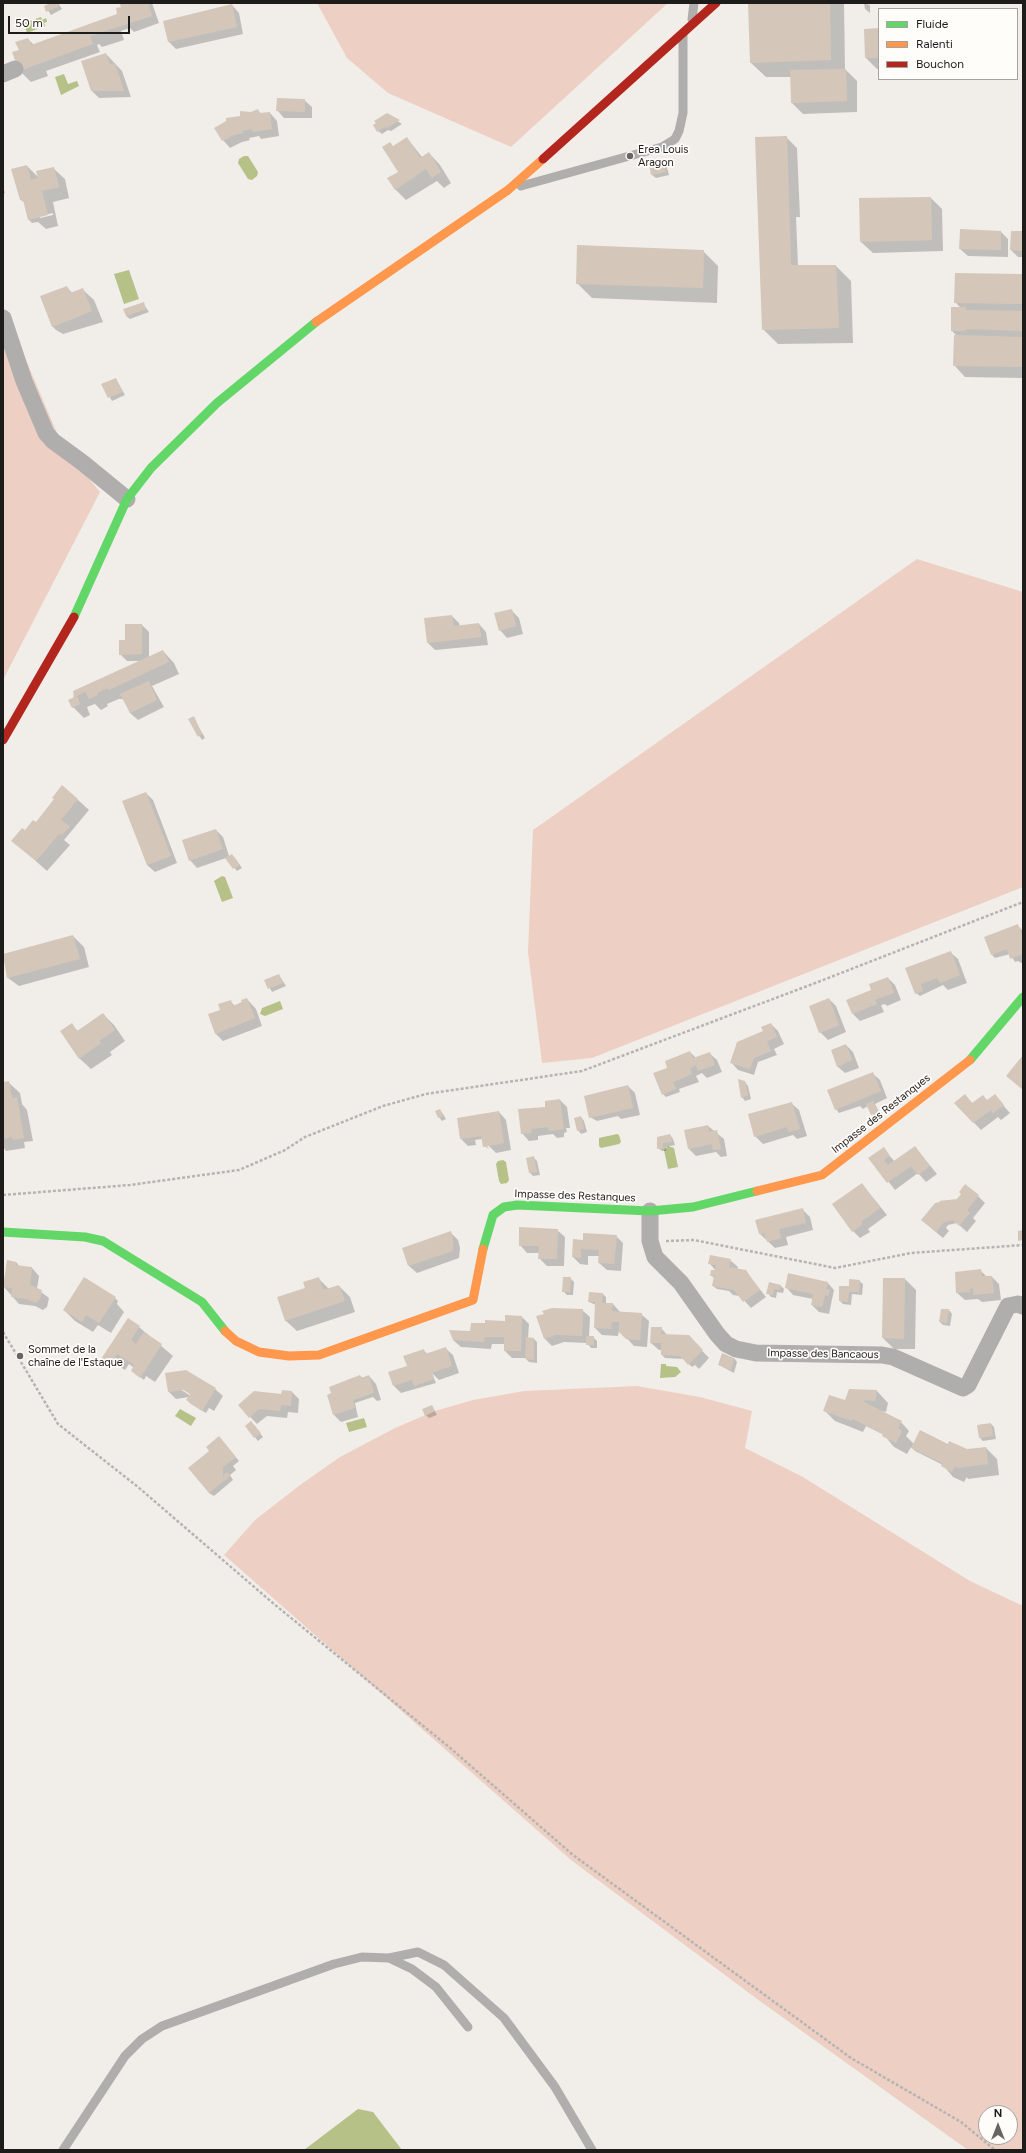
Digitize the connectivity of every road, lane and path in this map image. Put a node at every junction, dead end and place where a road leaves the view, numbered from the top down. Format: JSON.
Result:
{"nodes":[{"id":1,"x":694,"y":3,"type":"edge"},
{"id":2,"x":716,"y":3,"type":"edge"},
{"id":3,"x":691,"y":25,"type":"junction"},
{"id":4,"x":683,"y":32,"type":"junction"},
{"id":5,"x":508,"y":190,"type":"junction"},
{"id":6,"x":3,"y":318,"type":"edge"},
{"id":7,"x":127,"y":499,"type":"junction"},
{"id":8,"x":3,"y":740,"type":"edge"},
{"id":9,"x":1023,"y":902,"type":"edge"},
{"id":10,"x":1023,"y":997,"type":"edge"},
{"id":11,"x":3,"y":1195,"type":"edge"},
{"id":12,"x":650,"y":1211,"type":"junction"},
{"id":13,"x":3,"y":1232,"type":"edge"},
{"id":14,"x":650,"y":1241,"type":"junction"},
{"id":15,"x":1023,"y":1245,"type":"edge"},
{"id":16,"x":1023,"y":1306,"type":"edge"},
{"id":17,"x":3,"y":1332,"type":"edge"},
{"id":18,"x":389,"y":1958,"type":"junction"},
{"id":19,"x":468,"y":2027,"type":"dead end"},
{"id":20,"x":63,"y":2150,"type":"edge"},
{"id":21,"x":592,"y":2150,"type":"edge"},
{"id":22,"x":995,"y":2150,"type":"edge"}],
"edges":[{"from":1,"to":3,"type":"lane"},
{"from":2,"to":3,"type":"street"},
{"from":3,"to":4,"type":"street"},
{"from":4,"to":5,"type":"street"},
{"from":4,"to":5,"type":"lane"},
{"from":5,"to":7,"type":"street"},
{"from":6,"to":7,"type":"street"},
{"from":7,"to":8,"type":"street"},
{"from":9,"to":11,"type":"path"},
{"from":10,"to":12,"type":"street","name":"Impasse des Restanques"},
{"from":12,"to":13,"type":"street","name":"Impasse des Restanques"},
{"from":12,"to":14,"type":"street","name":"Impasse des Bancaous"},
{"from":14,"to":15,"type":"path"},
{"from":14,"to":16,"type":"street","name":"Impasse des Bancaous"},
{"from":17,"to":22,"type":"path"},
{"from":18,"to":19,"type":"lane"},
{"from":18,"to":20,"type":"lane"},
{"from":18,"to":21,"type":"lane"}]}
